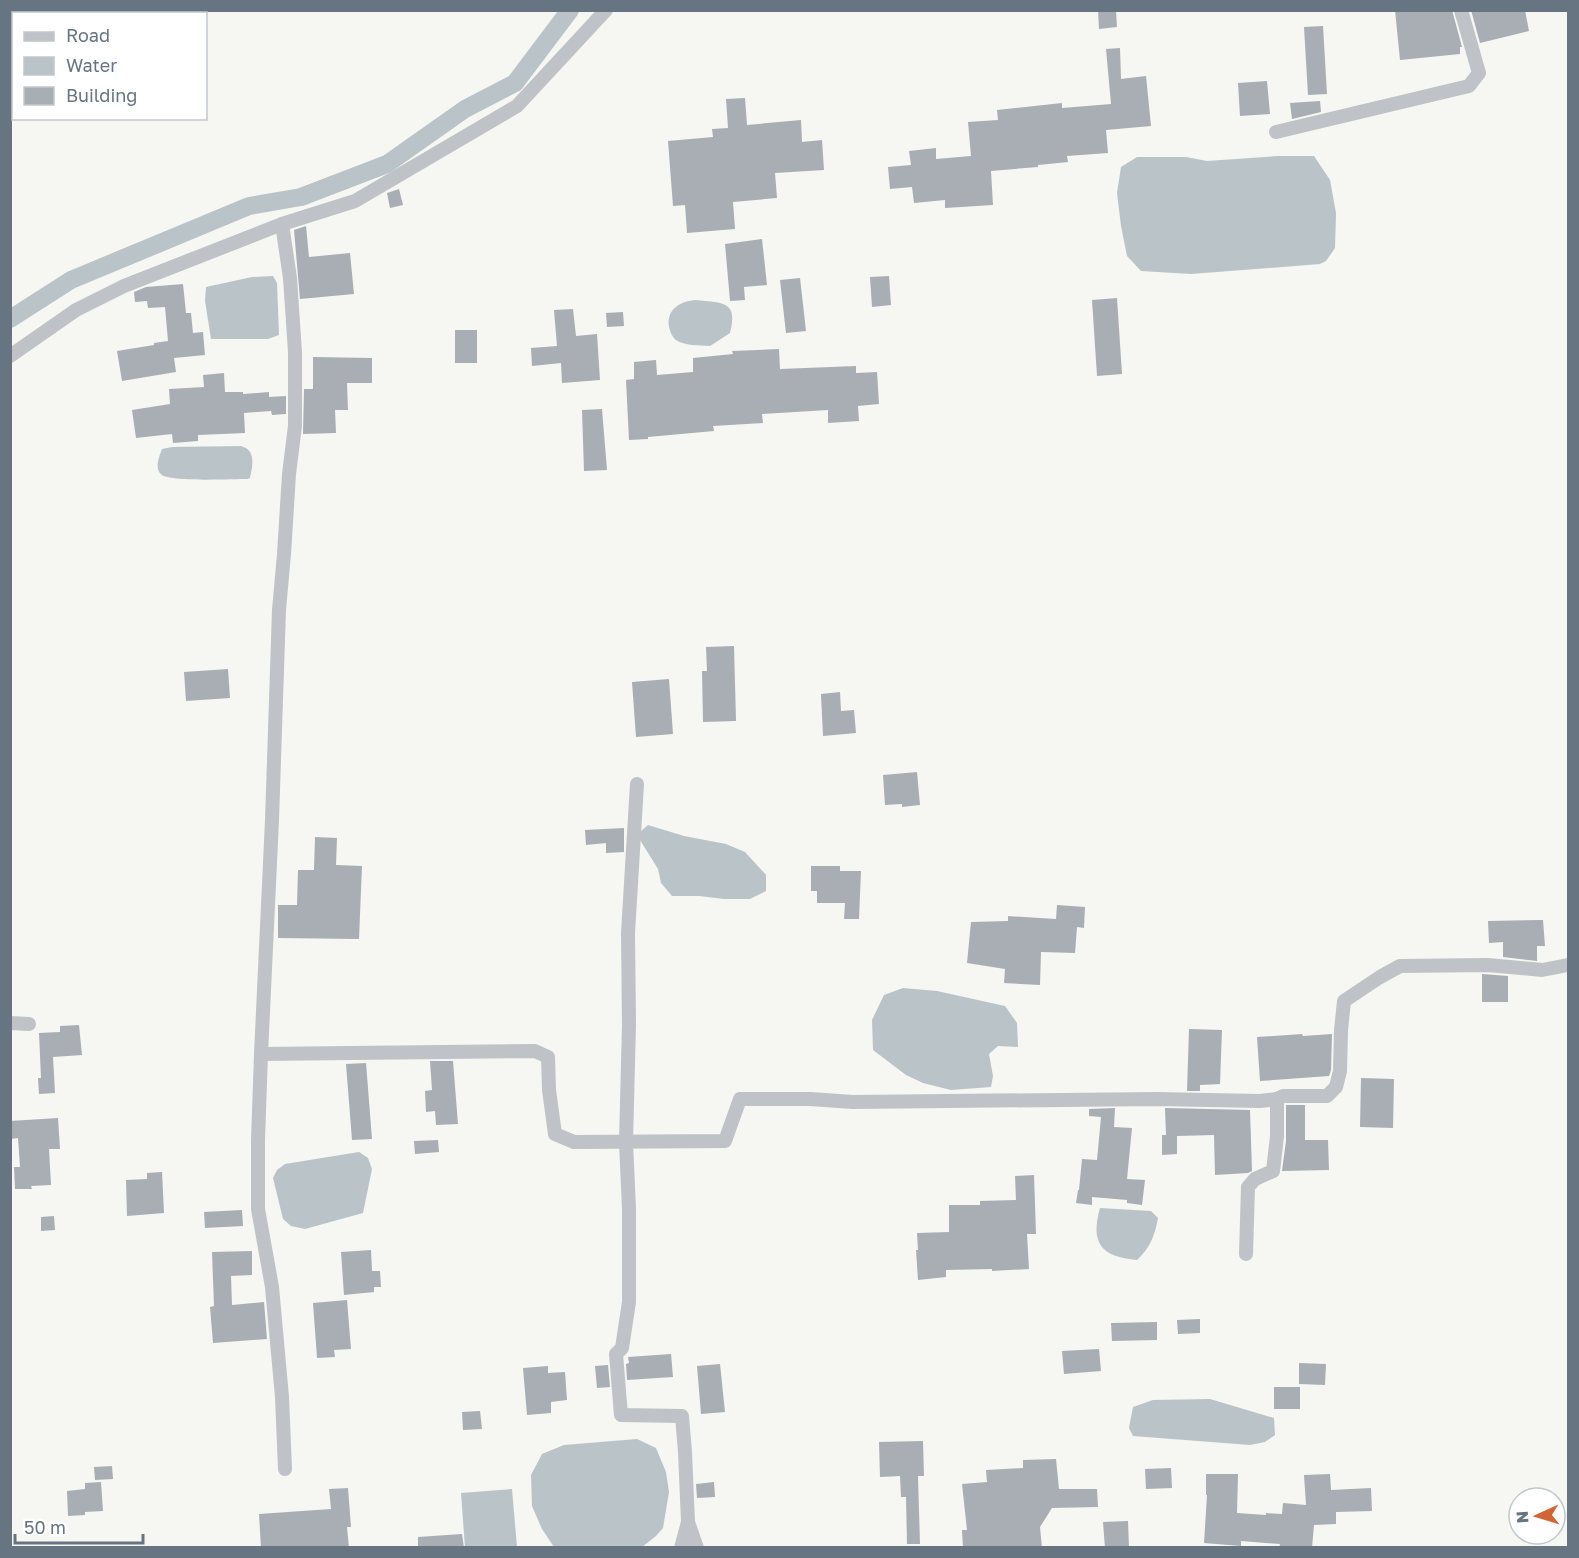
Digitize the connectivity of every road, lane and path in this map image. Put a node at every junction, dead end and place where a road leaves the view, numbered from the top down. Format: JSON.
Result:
{"nodes":[{"id":1,"x":606,"y":10,"type":"edge"},
{"id":2,"x":1461,"y":10,"type":"edge"},
{"id":3,"x":1276,"y":132,"type":"dead end"},
{"id":4,"x":282,"y":224,"type":"junction"},
{"id":5,"x":10,"y":356,"type":"edge"},
{"id":6,"x":637,"y":784,"type":"dead end"},
{"id":7,"x":1569,"y":965,"type":"edge"},
{"id":8,"x":10,"y":1023,"type":"edge"},
{"id":9,"x":29,"y":1024,"type":"dead end"},
{"id":10,"x":261,"y":1054,"type":"junction"},
{"id":11,"x":1277,"y":1099,"type":"junction"},
{"id":12,"x":626,"y":1142,"type":"junction"},
{"id":13,"x":1246,"y":1254,"type":"dead end"},
{"id":14,"x":285,"y":1469,"type":"dead end"},
{"id":15,"x":688,"y":1522,"type":"junction"},
{"id":16,"x":681,"y":1548,"type":"edge"},
{"id":17,"x":698,"y":1548,"type":"edge"}],
"edges":[{"from":1,"to":4,"type":"street"},
{"from":2,"to":3,"type":"street"},
{"from":4,"to":5,"type":"street"},
{"from":4,"to":10,"type":"street"},
{"from":6,"to":12,"type":"street"},
{"from":7,"to":11,"type":"street"},
{"from":8,"to":9,"type":"street"},
{"from":10,"to":12,"type":"street"},
{"from":10,"to":14,"type":"street"},
{"from":11,"to":12,"type":"street"},
{"from":11,"to":13,"type":"street"},
{"from":12,"to":15,"type":"street"},
{"from":15,"to":16,"type":"street"},
{"from":15,"to":17,"type":"street"}]}
